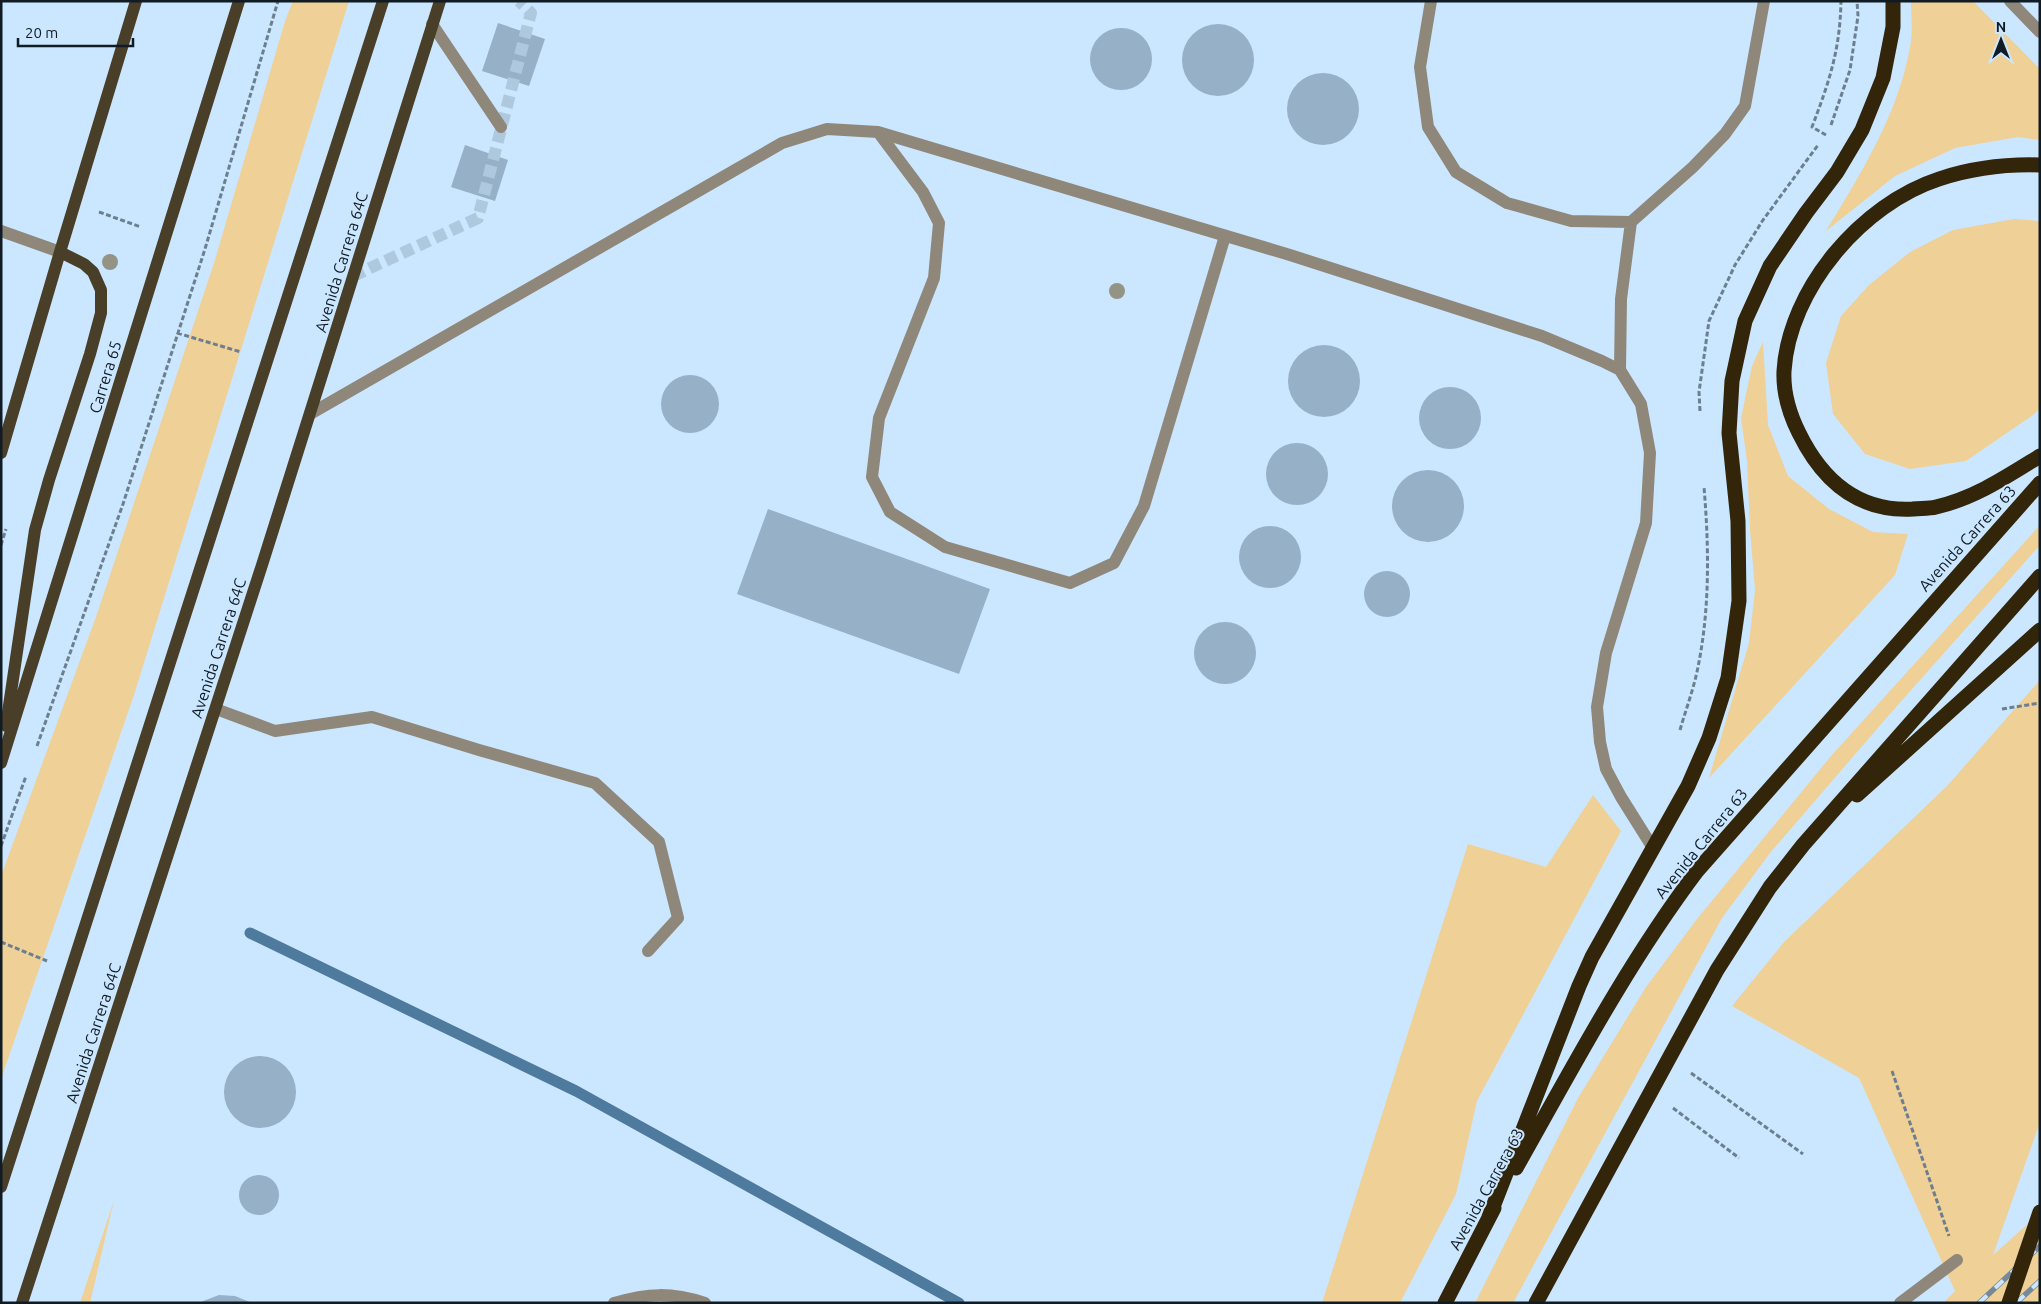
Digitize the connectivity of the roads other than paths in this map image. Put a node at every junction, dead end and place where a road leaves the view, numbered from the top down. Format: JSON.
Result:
{"nodes":[{"id":1,"x":136,"y":1,"type":"edge"},
{"id":2,"x":239,"y":1,"type":"edge"},
{"id":3,"x":383,"y":1,"type":"edge"},
{"id":4,"x":440,"y":1,"type":"edge"},
{"id":5,"x":1431,"y":1,"type":"edge"},
{"id":6,"x":1764,"y":1,"type":"edge"},
{"id":7,"x":1893,"y":1,"type":"edge"},
{"id":8,"x":2010,"y":1,"type":"edge"},
{"id":9,"x":432,"y":24,"type":"junction"},
{"id":10,"x":2040,"y":32,"type":"edge"},
{"id":11,"x":502,"y":127,"type":"dead end"},
{"id":12,"x":878,"y":132,"type":"junction"},
{"id":13,"x":2040,"y":164,"type":"edge"},
{"id":14,"x":1631,"y":222,"type":"junction"},
{"id":15,"x":1,"y":231,"type":"edge"},
{"id":16,"x":1225,"y":236,"type":"junction"},
{"id":17,"x":60,"y":252,"type":"junction"},
{"id":18,"x":1620,"y":370,"type":"junction"},
{"id":19,"x":310,"y":414,"type":"junction"},
{"id":20,"x":1,"y":453,"type":"edge"},
{"id":21,"x":2040,"y":456,"type":"edge"},
{"id":22,"x":2040,"y":483,"type":"edge"},
{"id":23,"x":2040,"y":576,"type":"edge"},
{"id":24,"x":2040,"y":630,"type":"edge"},
{"id":25,"x":216,"y":709,"type":"junction"},
{"id":26,"x":1,"y":762,"type":"edge"},
{"id":27,"x":1803,"y":845,"type":"junction"},
{"id":28,"x":1653,"y":848,"type":"junction"},
{"id":29,"x":648,"y":950,"type":"dead end"},
{"id":30,"x":1,"y":1187,"type":"edge"},
{"id":31,"x":2040,"y":1212,"type":"edge"},
{"id":32,"x":1489,"y":1217,"type":"junction"},
{"id":33,"x":1957,"y":1260,"type":"road end"},
{"id":34,"x":22,"y":1303,"type":"edge"},
{"id":35,"x":614,"y":1303,"type":"edge"},
{"id":36,"x":705,"y":1303,"type":"edge"},
{"id":37,"x":1445,"y":1303,"type":"edge"},
{"id":38,"x":1536,"y":1303,"type":"edge"},
{"id":39,"x":1900,"y":1303,"type":"edge"},
{"id":40,"x":2009,"y":1303,"type":"edge"}],
"edges":[{"from":1,"to":17,"type":"main road"},
{"from":2,"to":26,"type":"main road","name":"Carrera 65"},
{"from":3,"to":30,"type":"main road"},
{"from":4,"to":9,"type":"main road","name":"Avenida Carrera 64C"},
{"from":5,"to":14,"type":"street"},
{"from":6,"to":14,"type":"street"},
{"from":7,"to":28,"type":"highway"},
{"from":8,"to":10,"type":"street"},
{"from":9,"to":11,"type":"street"},
{"from":9,"to":19,"type":"main road","name":"Avenida Carrera 64C"},
{"from":12,"to":16,"type":"street"},
{"from":12,"to":16,"type":"street"},
{"from":12,"to":19,"type":"street"},
{"from":13,"to":21,"type":"highway"},
{"from":14,"to":18,"type":"street"},
{"from":15,"to":17,"type":"street"},
{"from":16,"to":18,"type":"street"},
{"from":17,"to":20,"type":"main road"},
{"from":17,"to":26,"type":"main road"},
{"from":18,"to":28,"type":"street"},
{"from":19,"to":25,"type":"main road","name":"Avenida Carrera 64C"},
{"from":22,"to":32,"type":"highway","name":"Avenida Carrera 63"},
{"from":23,"to":27,"type":"highway"},
{"from":24,"to":27,"type":"highway"},
{"from":25,"to":29,"type":"street"},
{"from":25,"to":34,"type":"main road","name":"Avenida Carrera 64C"},
{"from":27,"to":38,"type":"highway"},
{"from":28,"to":32,"type":"highway"},
{"from":31,"to":40,"type":"highway","bridge":true},
{"from":32,"to":37,"type":"highway","name":"Avenida Carrera 63"},
{"from":33,"to":39,"type":"street"},
{"from":35,"to":36,"type":"street"}]}
